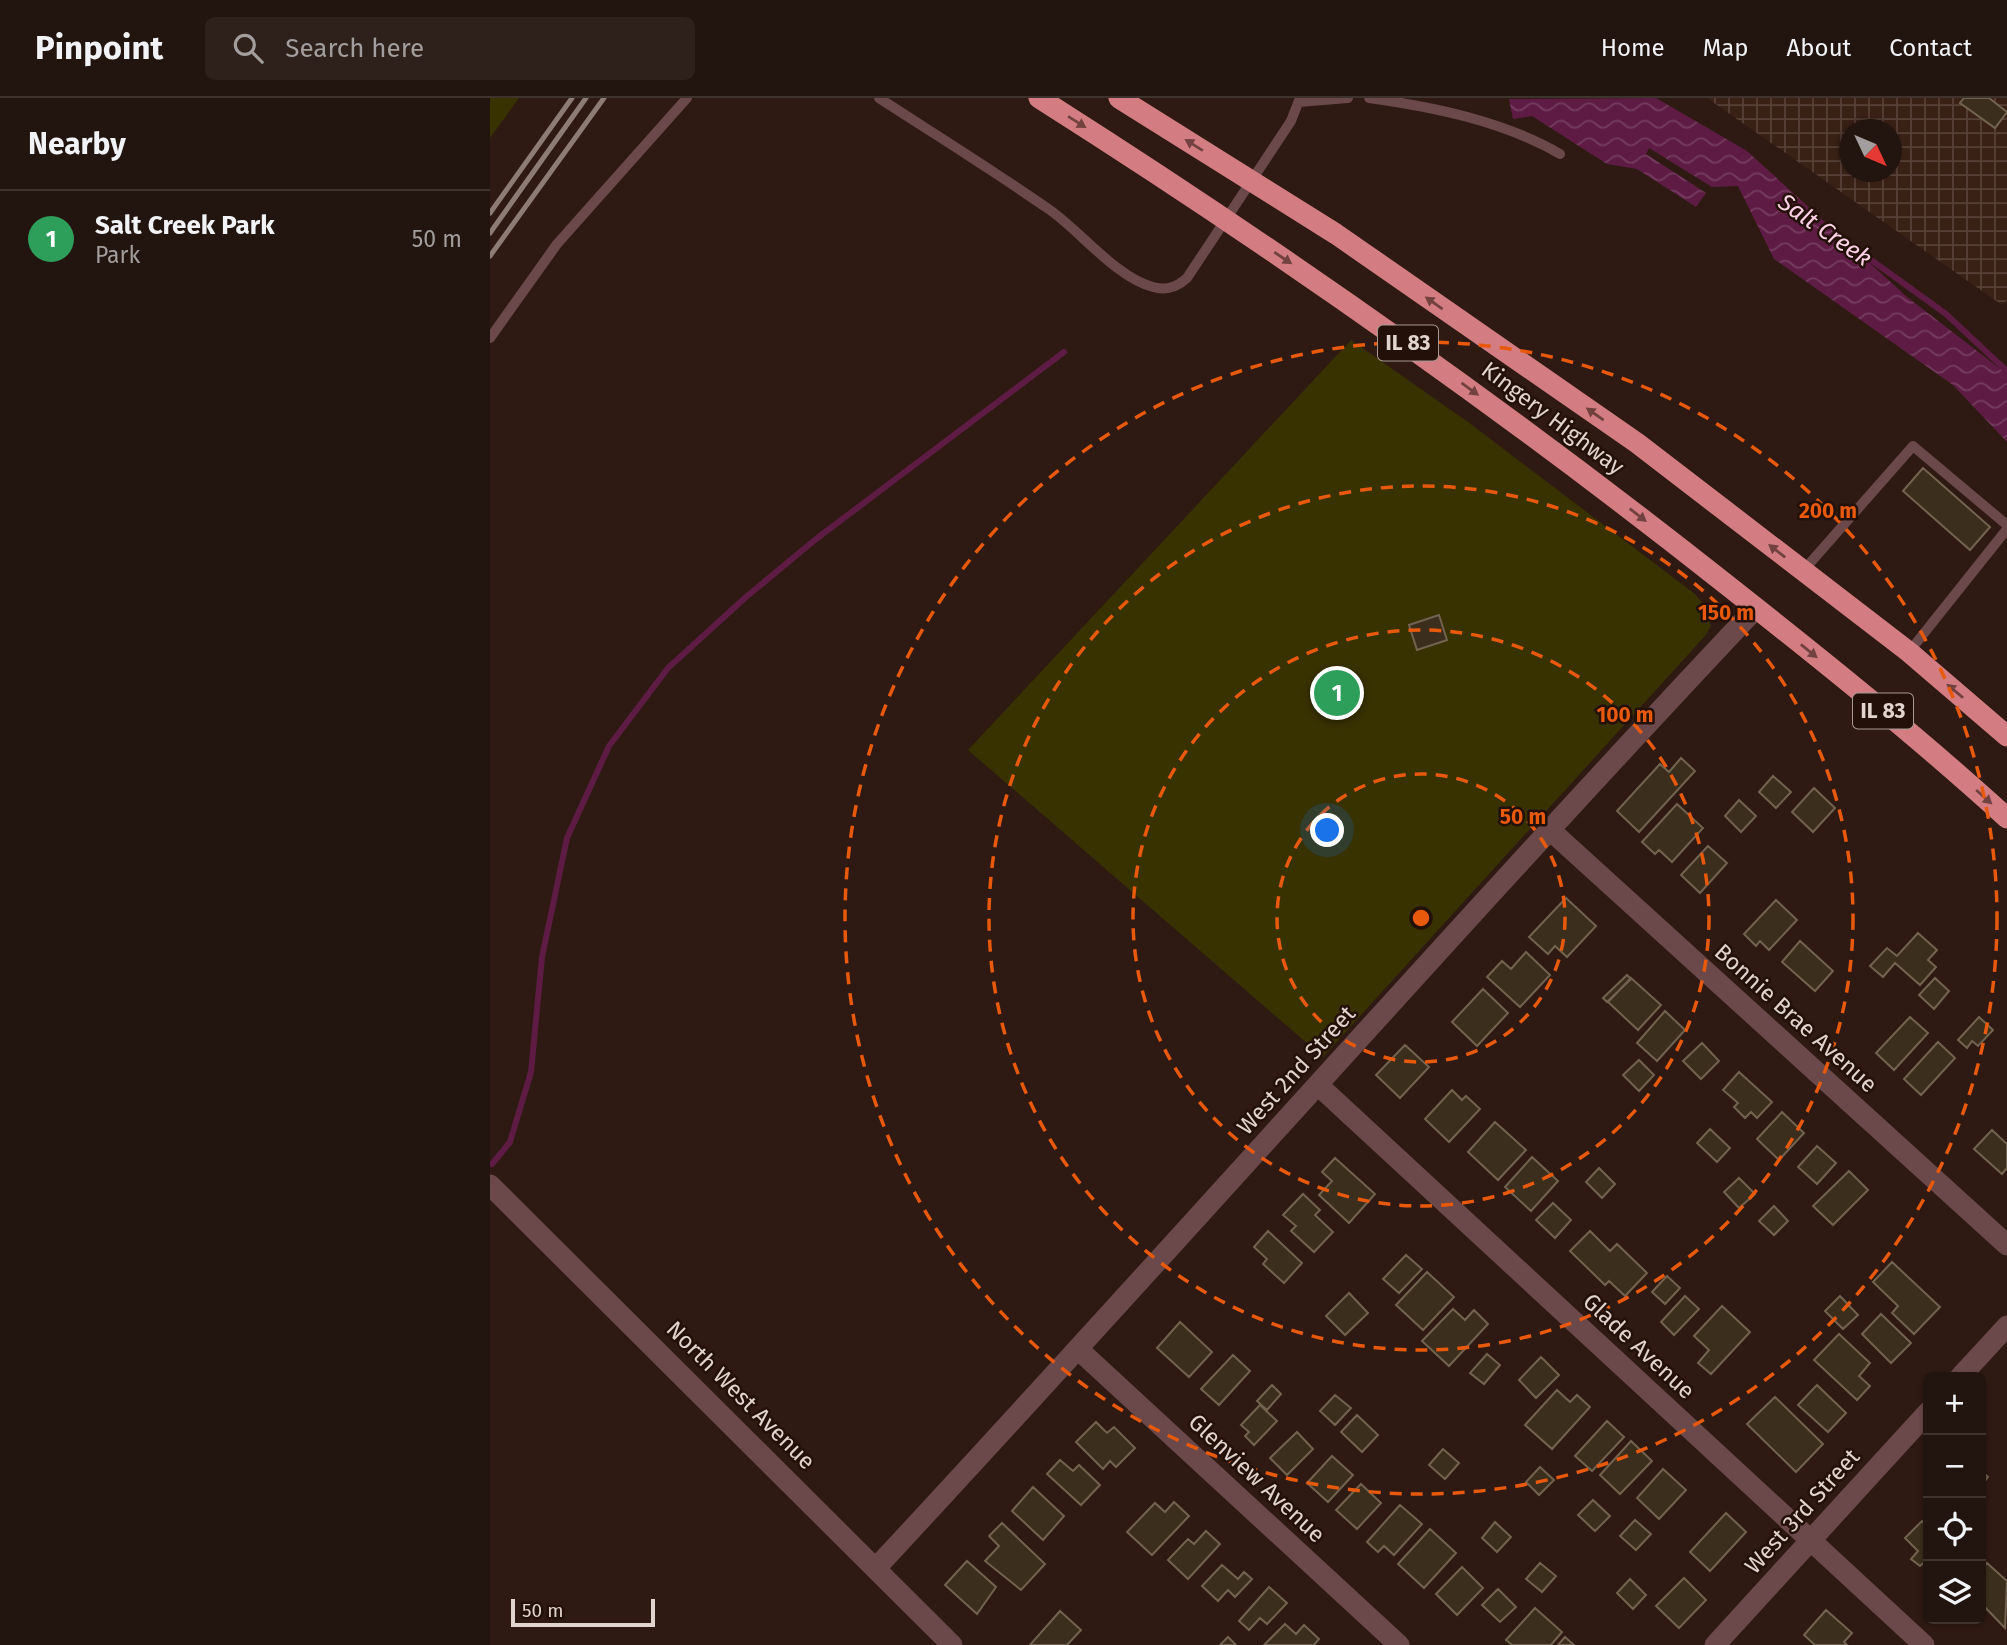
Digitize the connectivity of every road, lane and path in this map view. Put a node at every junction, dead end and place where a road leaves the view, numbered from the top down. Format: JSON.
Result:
{"nodes":[{"id":1,"x":687,"y":98,"type":"edge"},
{"id":2,"x":879,"y":98,"type":"edge"},
{"id":3,"x":1039,"y":98,"type":"edge"},
{"id":4,"x":1119,"y":98,"type":"edge"},
{"id":5,"x":1348,"y":98,"type":"edge"},
{"id":6,"x":1369,"y":98,"type":"edge"},
{"id":7,"x":1300,"y":100,"type":"edge"},
{"id":8,"x":1560,"y":154,"type":"dead end"},
{"id":9,"x":1252,"y":181,"type":"junction"},
{"id":10,"x":1227,"y":220,"type":"junction"},
{"id":11,"x":490,"y":338,"type":"edge"},
{"id":12,"x":2007,"y":527,"type":"edge"},
{"id":13,"x":1803,"y":571,"type":"junction"},
{"id":14,"x":1756,"y":608,"type":"junction"},
{"id":15,"x":1909,"y":652,"type":"junction"},
{"id":16,"x":2007,"y":736,"type":"edge"},
{"id":17,"x":2007,"y":818,"type":"edge"},
{"id":18,"x":1549,"y":830,"type":"junction"},
{"id":19,"x":1318,"y":1085,"type":"junction"},
{"id":20,"x":490,"y":1185,"type":"edge"},
{"id":21,"x":2007,"y":1245,"type":"edge"},
{"id":22,"x":2007,"y":1326,"type":"edge"},
{"id":23,"x":1079,"y":1350,"type":"junction"},
{"id":24,"x":1965,"y":1372,"type":"edge"},
{"id":25,"x":1923,"y":1417,"type":"edge"},
{"id":26,"x":1810,"y":1540,"type":"junction"},
{"id":27,"x":876,"y":1568,"type":"junction"},
{"id":28,"x":952,"y":1645,"type":"edge"},
{"id":29,"x":1399,"y":1645,"type":"edge"},
{"id":30,"x":1715,"y":1645,"type":"edge"},
{"id":31,"x":1924,"y":1645,"type":"edge"}],
"edges":[{"from":1,"to":11,"type":"lane"},
{"from":2,"to":10,"type":"lane"},
{"from":3,"to":10,"type":"highway","name":"Kingery Highway","number":"IL 83","one_way":true},
{"from":9,"to":4,"type":"highway","name":"Kingery Highway","number":"IL 83","one_way":true},
{"from":5,"to":7,"type":"lane"},
{"from":6,"to":8,"type":"lane"},
{"from":7,"to":9,"type":"lane"},
{"from":9,"to":10,"type":"lane"},
{"from":13,"to":9,"type":"highway","name":"Kingery Highway","number":"IL 83","one_way":true},
{"from":10,"to":14,"type":"highway","name":"Kingery Highway","number":"IL 83","one_way":true},
{"from":12,"to":13,"type":"lane"},
{"from":12,"to":15,"type":"lane"},
{"from":13,"to":15,"type":"highway","name":"Kingery Highway","number":"IL 83"},
{"from":14,"to":17,"type":"highway","name":"Kingery Highway","number":"IL 83","one_way":true},
{"from":14,"to":18,"type":"street","name":"West 2nd Street"},
{"from":16,"to":15,"type":"highway","name":"Kingery Highway","number":"IL 83","one_way":true},
{"from":18,"to":19,"type":"street","name":"West 2nd Street"},
{"from":18,"to":21,"type":"street","name":"Bonnie Brae Avenue"},
{"from":19,"to":23,"type":"street","name":"West 2nd Street"},
{"from":19,"to":26,"type":"street","name":"Glade Avenue"},
{"from":20,"to":27,"type":"street","name":"North West Avenue"},
{"from":22,"to":24,"type":"street"},
{"from":23,"to":27,"type":"street","name":"West 2nd Street"},
{"from":23,"to":29,"type":"street","name":"Glenview Avenue"},
{"from":25,"to":26,"type":"street","name":"West 3rd Street"},
{"from":26,"to":30,"type":"street","name":"West 3rd Street"},
{"from":26,"to":31,"type":"street","name":"Glade Avenue"},
{"from":27,"to":28,"type":"street","name":"North West Avenue"}]}
